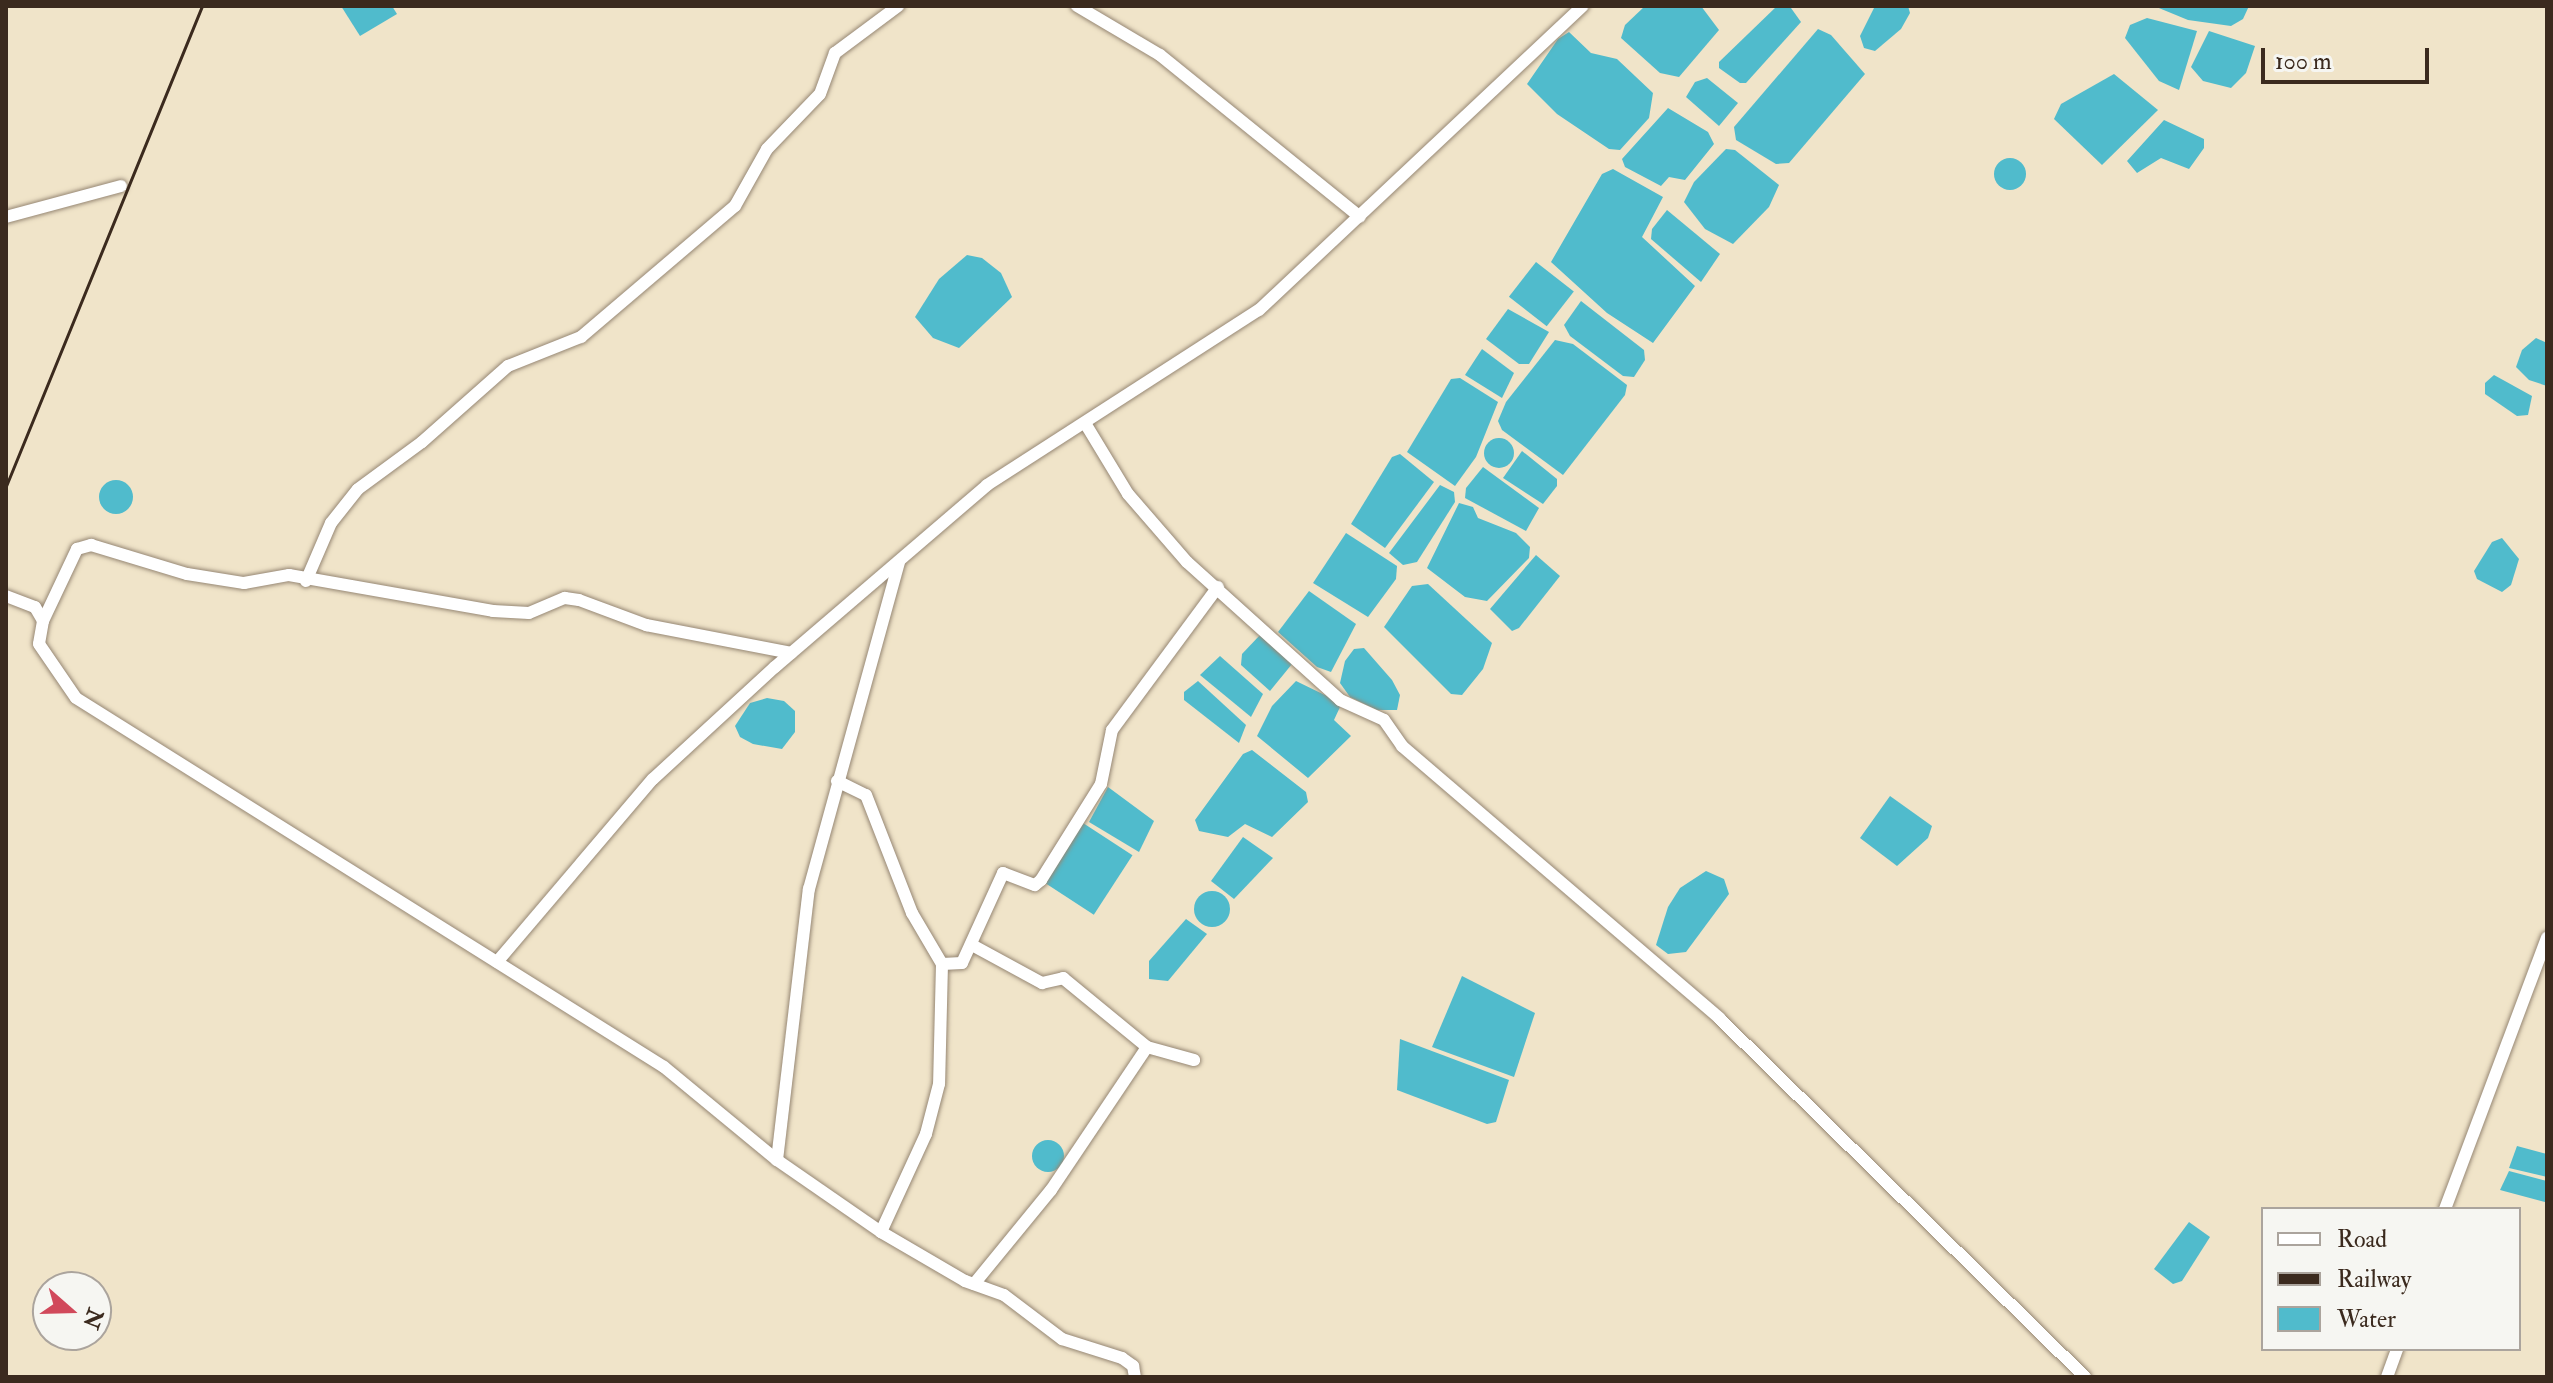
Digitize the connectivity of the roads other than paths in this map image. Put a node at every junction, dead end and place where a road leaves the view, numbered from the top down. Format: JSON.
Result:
{"nodes":[{"id":1,"x":898,"y":6,"type":"edge"},
{"id":2,"x":1077,"y":6,"type":"edge"},
{"id":3,"x":1583,"y":6,"type":"edge"},
{"id":4,"x":121,"y":186,"type":"dead end"},
{"id":5,"x":6,"y":217,"type":"edge"},
{"id":6,"x":1360,"y":217,"type":"junction"},
{"id":7,"x":1085,"y":423,"type":"junction"},
{"id":8,"x":899,"y":562,"type":"junction"},
{"id":9,"x":306,"y":581,"type":"junction"},
{"id":10,"x":1218,"y":587,"type":"junction"},
{"id":11,"x":6,"y":596,"type":"edge"},
{"id":12,"x":43,"y":621,"type":"junction"},
{"id":13,"x":791,"y":653,"type":"junction"},
{"id":14,"x":837,"y":781,"type":"junction"},
{"id":15,"x":2547,"y":938,"type":"edge"},
{"id":16,"x":972,"y":945,"type":"junction"},
{"id":17,"x":497,"y":962,"type":"junction"},
{"id":18,"x":942,"y":964,"type":"junction"},
{"id":19,"x":1147,"y":1047,"type":"junction"},
{"id":20,"x":1194,"y":1060,"type":"dead end"},
{"id":21,"x":777,"y":1160,"type":"junction"},
{"id":22,"x":2446,"y":1207,"type":"edge"},
{"id":23,"x":881,"y":1232,"type":"junction"},
{"id":24,"x":974,"y":1284,"type":"junction"},
{"id":25,"x":2396,"y":1351,"type":"edge"},
{"id":26,"x":1135,"y":1377,"type":"edge"},
{"id":27,"x":2085,"y":1377,"type":"edge"},
{"id":28,"x":2387,"y":1377,"type":"edge"}],
"edges":[{"from":1,"to":9,"type":"street"},
{"from":2,"to":6,"type":"street"},
{"from":3,"to":6,"type":"street"},
{"from":4,"to":5,"type":"street"},
{"from":6,"to":7,"type":"street"},
{"from":7,"to":8,"type":"street"},
{"from":7,"to":10,"type":"street"},
{"from":8,"to":13,"type":"street"},
{"from":8,"to":14,"type":"street"},
{"from":9,"to":12,"type":"street"},
{"from":9,"to":13,"type":"street"},
{"from":10,"to":16,"type":"street"},
{"from":10,"to":27,"type":"street"},
{"from":11,"to":12,"type":"street"},
{"from":12,"to":17,"type":"street"},
{"from":13,"to":17,"type":"street"},
{"from":14,"to":18,"type":"street"},
{"from":14,"to":21,"type":"street"},
{"from":15,"to":22,"type":"street"},
{"from":16,"to":18,"type":"street"},
{"from":16,"to":19,"type":"street"},
{"from":17,"to":21,"type":"street"},
{"from":18,"to":23,"type":"street"},
{"from":19,"to":20,"type":"street"},
{"from":19,"to":24,"type":"street"},
{"from":21,"to":23,"type":"street"},
{"from":23,"to":24,"type":"street"},
{"from":24,"to":26,"type":"street"},
{"from":25,"to":28,"type":"street"}]}
